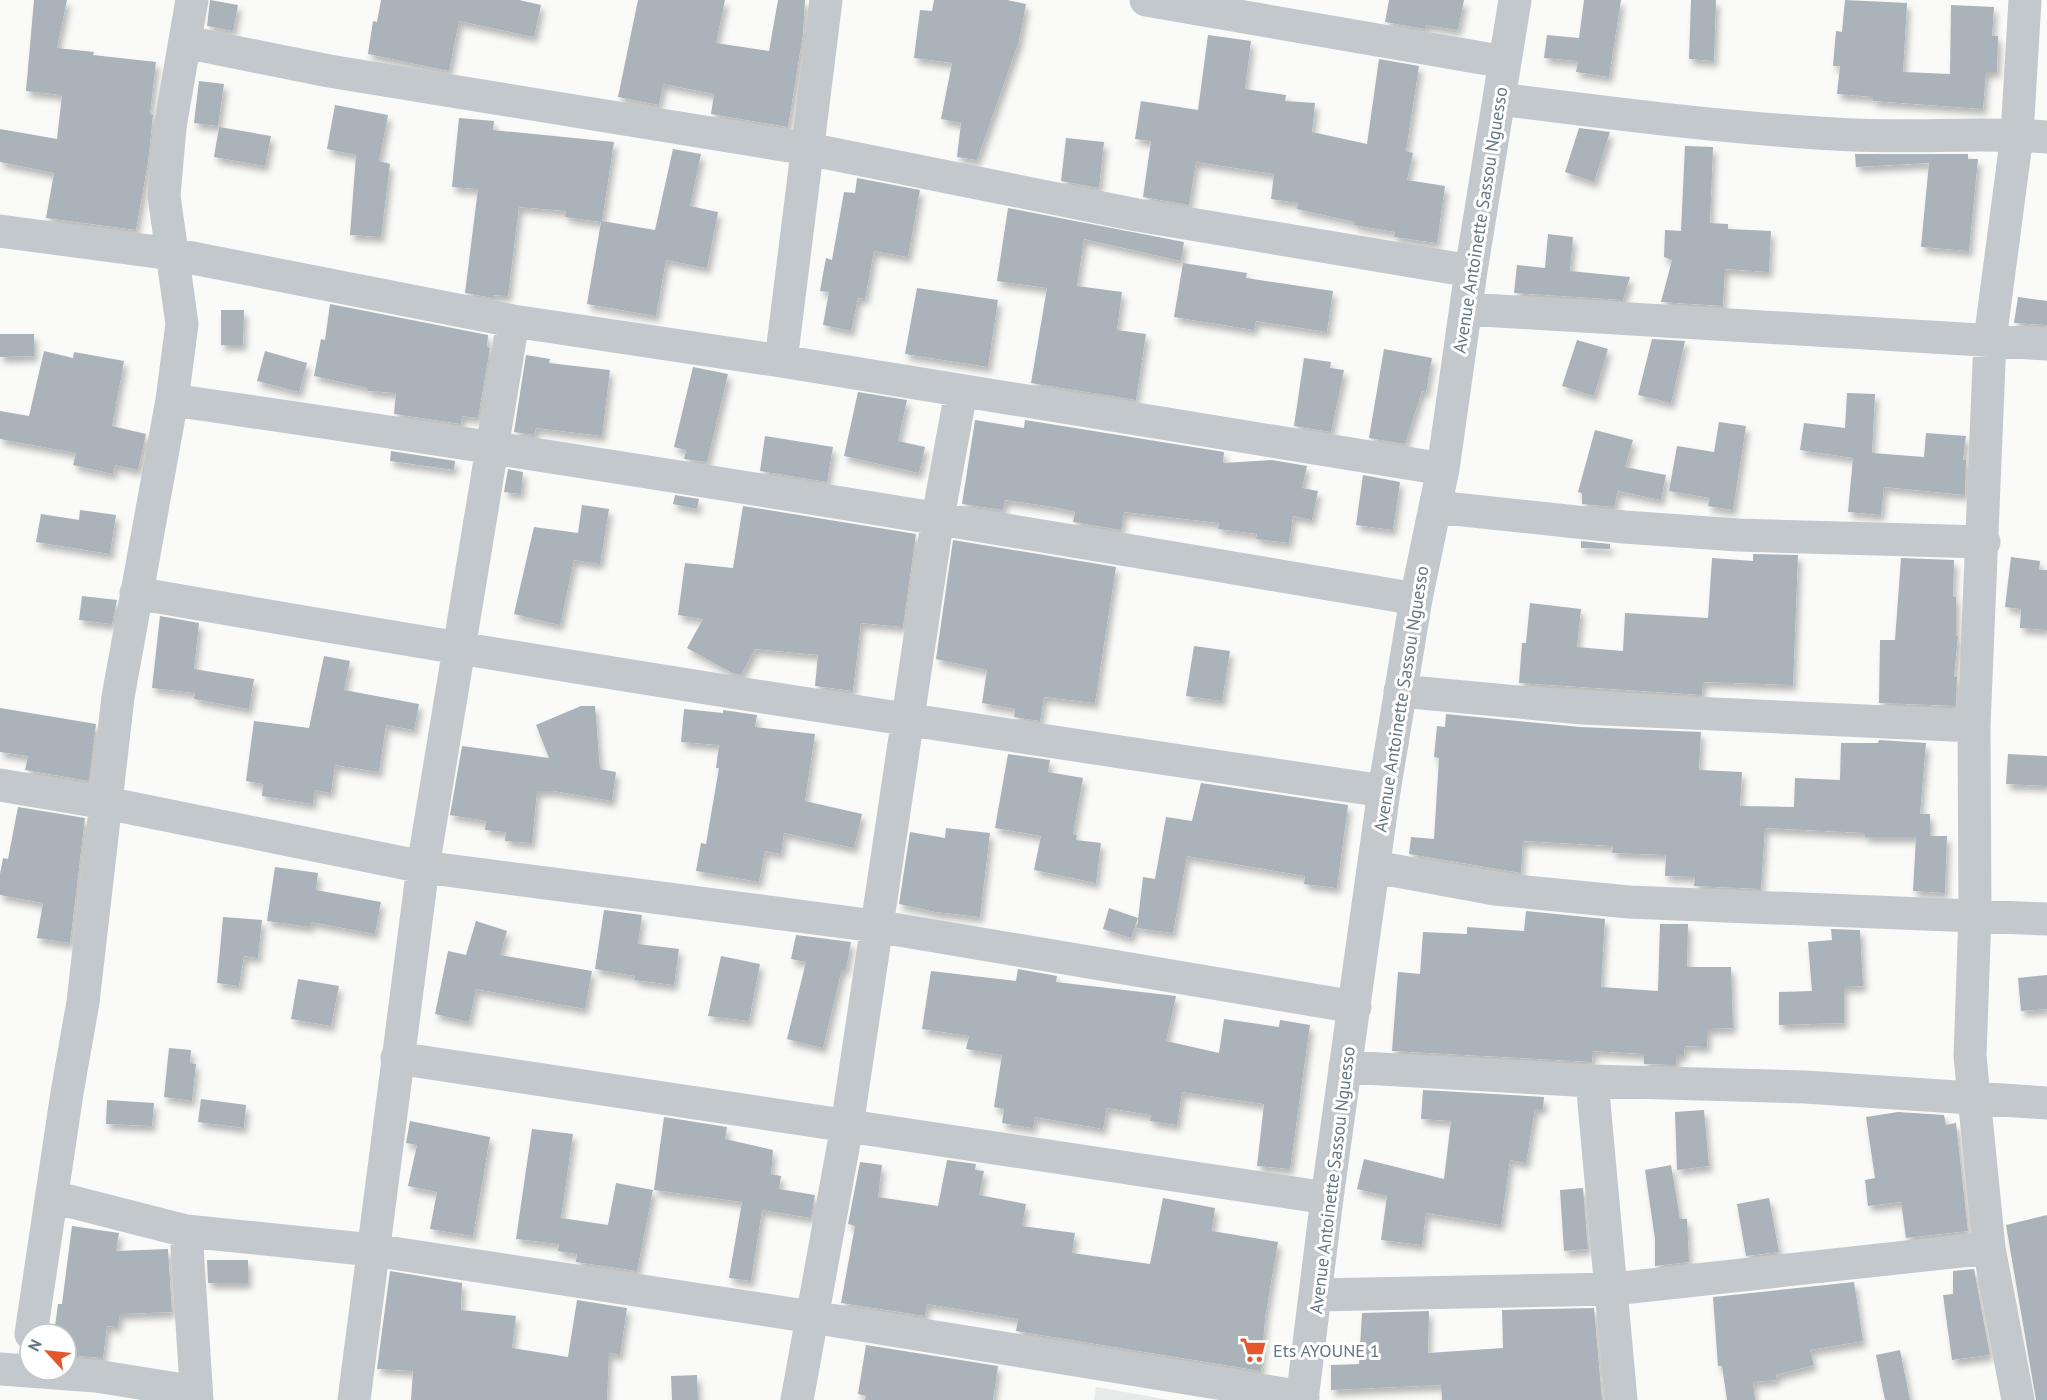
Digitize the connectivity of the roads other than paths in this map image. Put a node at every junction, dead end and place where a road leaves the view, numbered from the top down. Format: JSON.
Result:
{"nodes":[{"id":1,"x":192,"y":0,"type":"edge"},
{"id":2,"x":826,"y":0,"type":"edge"},
{"id":3,"x":1146,"y":0,"type":"edge"},
{"id":4,"x":1515,"y":0,"type":"edge"},
{"id":5,"x":2025,"y":0,"type":"edge"},
{"id":6,"x":185,"y":42,"type":"junction"},
{"id":7,"x":1505,"y":62,"type":"junction"},
{"id":8,"x":1499,"y":99,"type":"junction"},
{"id":9,"x":2032,"y":136,"type":"edge"},
{"id":10,"x":808,"y":149,"type":"junction"},
{"id":11,"x":0,"y":231,"type":"edge"},
{"id":12,"x":172,"y":254,"type":"junction"},
{"id":13,"x":1471,"y":271,"type":"junction"},
{"id":14,"x":1466,"y":309,"type":"junction"},
{"id":15,"x":513,"y":321,"type":"junction"},
{"id":16,"x":1990,"y":340,"type":"junction"},
{"id":17,"x":2047,"y":344,"type":"edge"},
{"id":18,"x":781,"y":361,"type":"junction"},
{"id":19,"x":962,"y":392,"type":"junction"},
{"id":20,"x":172,"y":400,"type":"junction"},
{"id":21,"x":492,"y":446,"type":"junction"},
{"id":22,"x":1443,"y":469,"type":"junction"},
{"id":23,"x":1435,"y":507,"type":"junction"},
{"id":24,"x":938,"y":517,"type":"junction"},
{"id":25,"x":1984,"y":542,"type":"junction"},
{"id":26,"x":136,"y":593,"type":"junction"},
{"id":27,"x":1416,"y":598,"type":"junction"},
{"id":28,"x":458,"y":650,"type":"junction"},
{"id":29,"x":1400,"y":691,"type":"junction"},
{"id":30,"x":909,"y":721,"type":"junction"},
{"id":31,"x":1974,"y":726,"type":"junction"},
{"id":32,"x":0,"y":784,"type":"edge"},
{"id":33,"x":1384,"y":791,"type":"junction"},
{"id":34,"x":105,"y":803,"type":"junction"},
{"id":35,"x":423,"y":867,"type":"junction"},
{"id":36,"x":1375,"y":867,"type":"junction"},
{"id":37,"x":1975,"y":914,"type":"junction"},
{"id":38,"x":2047,"y":919,"type":"edge"},
{"id":39,"x":875,"y":926,"type":"junction"},
{"id":40,"x":1355,"y":1007,"type":"junction"},
{"id":41,"x":397,"y":1058,"type":"junction"},
{"id":42,"x":1346,"y":1067,"type":"junction"},
{"id":43,"x":1592,"y":1081,"type":"junction"},
{"id":44,"x":1974,"y":1097,"type":"junction"},
{"id":45,"x":2047,"y":1104,"type":"edge"},
{"id":46,"x":847,"y":1126,"type":"junction"},
{"id":47,"x":53,"y":1197,"type":"junction"},
{"id":48,"x":1327,"y":1198,"type":"junction"},
{"id":49,"x":186,"y":1231,"type":"junction"},
{"id":50,"x":1989,"y":1248,"type":"junction"},
{"id":51,"x":373,"y":1250,"type":"junction"},
{"id":52,"x":1613,"y":1289,"type":"junction"},
{"id":53,"x":1317,"y":1295,"type":"junction"},
{"id":54,"x":812,"y":1317,"type":"junction"},
{"id":55,"x":34,"y":1322,"type":"edge"},
{"id":56,"x":78,"y":1373,"type":"edge"},
{"id":57,"x":196,"y":1396,"type":"edge"},
{"id":58,"x":1303,"y":1398,"type":"edge"},
{"id":59,"x":354,"y":1400,"type":"edge"},
{"id":60,"x":797,"y":1400,"type":"edge"},
{"id":61,"x":1621,"y":1400,"type":"edge"},
{"id":62,"x":2018,"y":1400,"type":"edge"}],
"edges":[{"from":1,"to":6,"type":"street"},
{"from":2,"to":10,"type":"street"},
{"from":3,"to":7,"type":"street"},
{"from":4,"to":7,"type":"street","name":"Avenue Antoinette Sassou Nguesso"},
{"from":5,"to":9,"type":"street"},
{"from":6,"to":10,"type":"street"},
{"from":6,"to":12,"type":"street"},
{"from":7,"to":8,"type":"street","name":"Avenue Antoinette Sassou Nguesso"},
{"from":8,"to":9,"type":"street"},
{"from":8,"to":13,"type":"street","name":"Avenue Antoinette Sassou Nguesso"},
{"from":9,"to":16,"type":"street"},
{"from":10,"to":13,"type":"street"},
{"from":10,"to":18,"type":"street"},
{"from":11,"to":12,"type":"street"},
{"from":12,"to":15,"type":"street"},
{"from":12,"to":20,"type":"street"},
{"from":13,"to":14,"type":"street","name":"Avenue Antoinette Sassou Nguesso"},
{"from":14,"to":16,"type":"street"},
{"from":14,"to":22,"type":"street","name":"Avenue Antoinette Sassou Nguesso"},
{"from":15,"to":18,"type":"street"},
{"from":15,"to":21,"type":"street"},
{"from":16,"to":17,"type":"street"},
{"from":16,"to":25,"type":"street"},
{"from":18,"to":19,"type":"street"},
{"from":19,"to":22,"type":"street"},
{"from":19,"to":24,"type":"street"},
{"from":20,"to":21,"type":"street"},
{"from":20,"to":26,"type":"street"},
{"from":21,"to":24,"type":"street"},
{"from":21,"to":28,"type":"street"},
{"from":22,"to":23,"type":"street","name":"Avenue Antoinette Sassou Nguesso"},
{"from":23,"to":25,"type":"street"},
{"from":23,"to":27,"type":"street","name":"Avenue Antoinette Sassou Nguesso"},
{"from":24,"to":27,"type":"street"},
{"from":24,"to":30,"type":"street"},
{"from":25,"to":31,"type":"street"},
{"from":26,"to":28,"type":"street"},
{"from":26,"to":34,"type":"street"},
{"from":27,"to":29,"type":"street","name":"Avenue Antoinette Sassou Nguesso"},
{"from":28,"to":30,"type":"street"},
{"from":28,"to":35,"type":"street"},
{"from":29,"to":31,"type":"street"},
{"from":29,"to":33,"type":"street","name":"Avenue Antoinette Sassou Nguesso"},
{"from":30,"to":33,"type":"street"},
{"from":30,"to":39,"type":"street"},
{"from":31,"to":37,"type":"street"},
{"from":32,"to":34,"type":"street"},
{"from":33,"to":36,"type":"street","name":"Avenue Antoinette Sassou Nguesso"},
{"from":34,"to":35,"type":"street"},
{"from":34,"to":47,"type":"street"},
{"from":35,"to":39,"type":"street"},
{"from":35,"to":41,"type":"street"},
{"from":36,"to":37,"type":"street"},
{"from":36,"to":40,"type":"street","name":"Avenue Antoinette Sassou Nguesso"},
{"from":37,"to":38,"type":"street"},
{"from":37,"to":44,"type":"street"},
{"from":39,"to":40,"type":"street"},
{"from":39,"to":46,"type":"street"},
{"from":40,"to":42,"type":"street","name":"Avenue Antoinette Sassou Nguesso"},
{"from":41,"to":46,"type":"street"},
{"from":41,"to":51,"type":"street"},
{"from":42,"to":43,"type":"street"},
{"from":42,"to":48,"type":"street","name":"Avenue Antoinette Sassou Nguesso"},
{"from":43,"to":44,"type":"street"},
{"from":43,"to":52,"type":"street"},
{"from":44,"to":45,"type":"street"},
{"from":44,"to":50,"type":"street"},
{"from":46,"to":48,"type":"street"},
{"from":46,"to":54,"type":"street"},
{"from":47,"to":49,"type":"street"},
{"from":47,"to":55,"type":"street"},
{"from":48,"to":53,"type":"street","name":"Avenue Antoinette Sassou Nguesso"},
{"from":49,"to":51,"type":"street"},
{"from":49,"to":57,"type":"street"},
{"from":50,"to":52,"type":"street"},
{"from":50,"to":62,"type":"street"},
{"from":51,"to":54,"type":"street"},
{"from":51,"to":59,"type":"street"},
{"from":52,"to":53,"type":"street"},
{"from":52,"to":61,"type":"street"},
{"from":53,"to":58,"type":"street","name":"Avenue Antoinette Sassou Nguesso"},
{"from":54,"to":58,"type":"street"},
{"from":54,"to":60,"type":"street"},
{"from":56,"to":57,"type":"street"}]}
